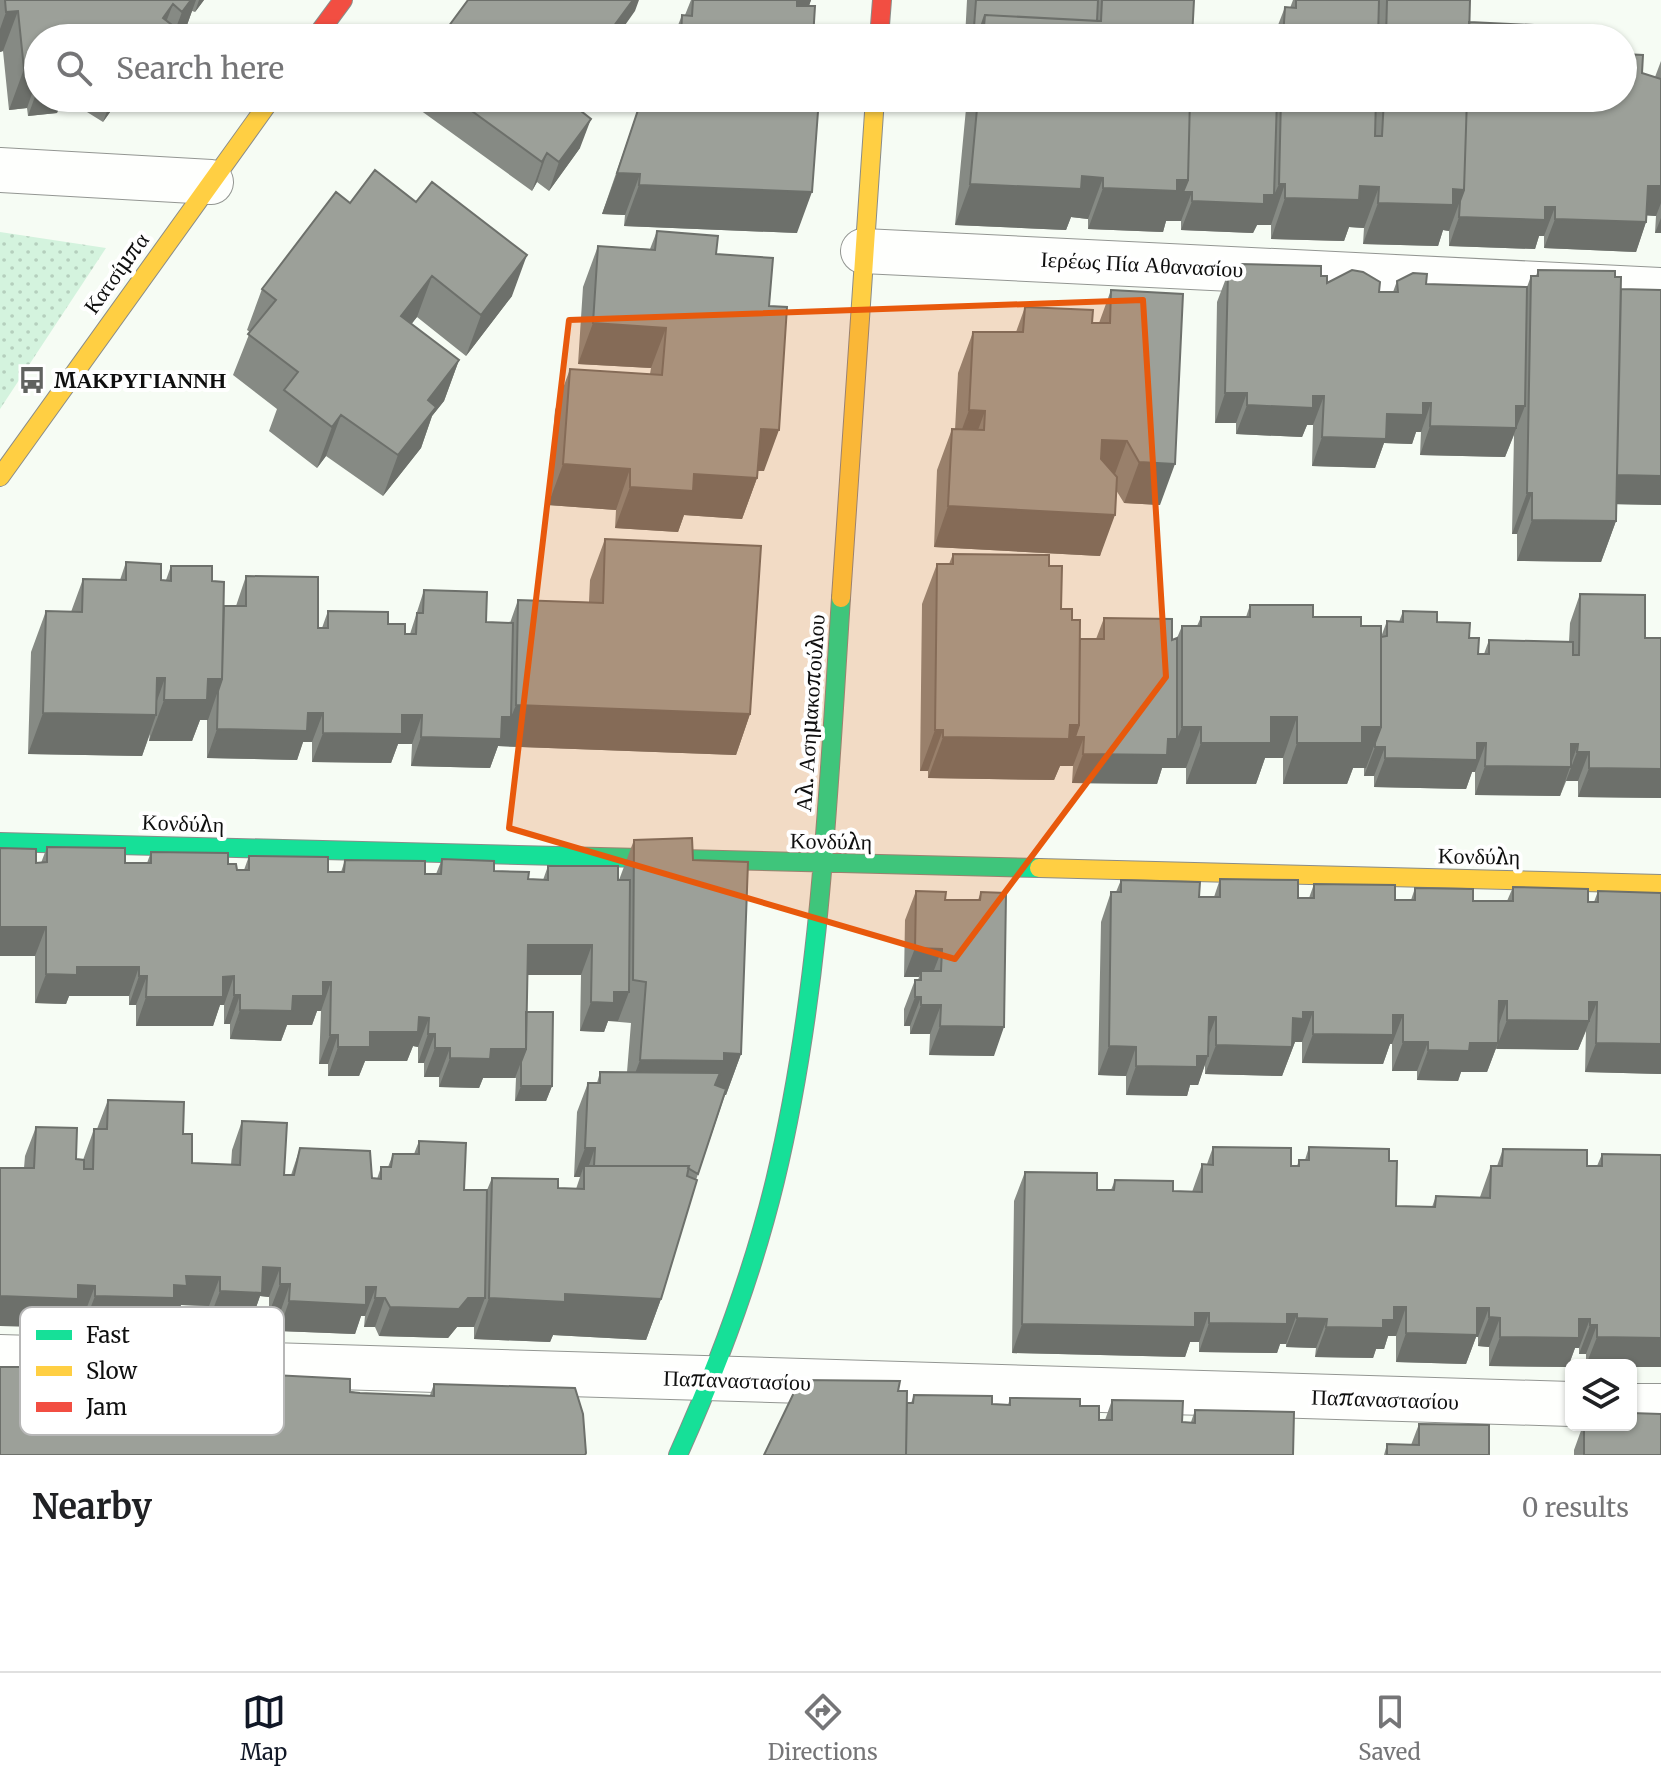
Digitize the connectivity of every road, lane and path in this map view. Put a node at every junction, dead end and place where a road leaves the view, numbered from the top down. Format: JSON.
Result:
{"nodes":[{"id":1,"x":343,"y":0,"type":"edge"},
{"id":2,"x":882,"y":0,"type":"edge"},
{"id":3,"x":325,"y":24,"type":"edge"},
{"id":4,"x":880,"y":24,"type":"edge"},
{"id":5,"x":262,"y":112,"type":"edge"},
{"id":6,"x":874,"y":112,"type":"edge"},
{"id":7,"x":0,"y":170,"type":"edge"},
{"id":8,"x":211,"y":182,"type":"junction"},
{"id":9,"x":863,"y":251,"type":"junction"},
{"id":10,"x":1661,"y":290,"type":"edge"},
{"id":11,"x":0,"y":477,"type":"edge"},
{"id":12,"x":0,"y":842,"type":"edge"},
{"id":13,"x":824,"y":865,"type":"junction"},
{"id":14,"x":1661,"y":884,"type":"edge"},
{"id":15,"x":0,"y":1357,"type":"edge"},
{"id":16,"x":20,"y":1358,"type":"edge"},
{"id":17,"x":284,"y":1366,"type":"edge"},
{"id":18,"x":712,"y":1379,"type":"junction"},
{"id":19,"x":1565,"y":1404,"type":"edge"},
{"id":20,"x":1637,"y":1406,"type":"edge"},
{"id":21,"x":1661,"y":1406,"type":"edge"},
{"id":22,"x":678,"y":1455,"type":"edge"}],
"edges":[{"from":1,"to":3,"type":"street"},
{"from":2,"to":4,"type":"street"},
{"from":5,"to":8,"type":"street","name":"Κατσίμπα"},
{"from":6,"to":9,"type":"street","name":"Αλ. Ασημακοπούλου"},
{"from":7,"to":8,"type":"street"},
{"from":8,"to":11,"type":"street","name":"Κατσίμπα"},
{"from":9,"to":10,"type":"street","name":"Ιερέως Πία Αθανασίου"},
{"from":9,"to":13,"type":"street","name":"Αλ. Ασημακοπούλου"},
{"from":12,"to":13,"type":"street","name":"Κονδύλη"},
{"from":13,"to":14,"type":"street","name":"Κονδύλη"},
{"from":13,"to":18,"type":"street","name":"Αλ. Ασημακοπούλου"},
{"from":15,"to":16,"type":"street","name":"Παπαναστασίου"},
{"from":17,"to":18,"type":"street","name":"Παπαναστασίου"},
{"from":18,"to":19,"type":"street","name":"Παπαναστασίου"},
{"from":18,"to":22,"type":"street","name":"Αλ. Ασημακοπούλου"},
{"from":20,"to":21,"type":"street"}]}
